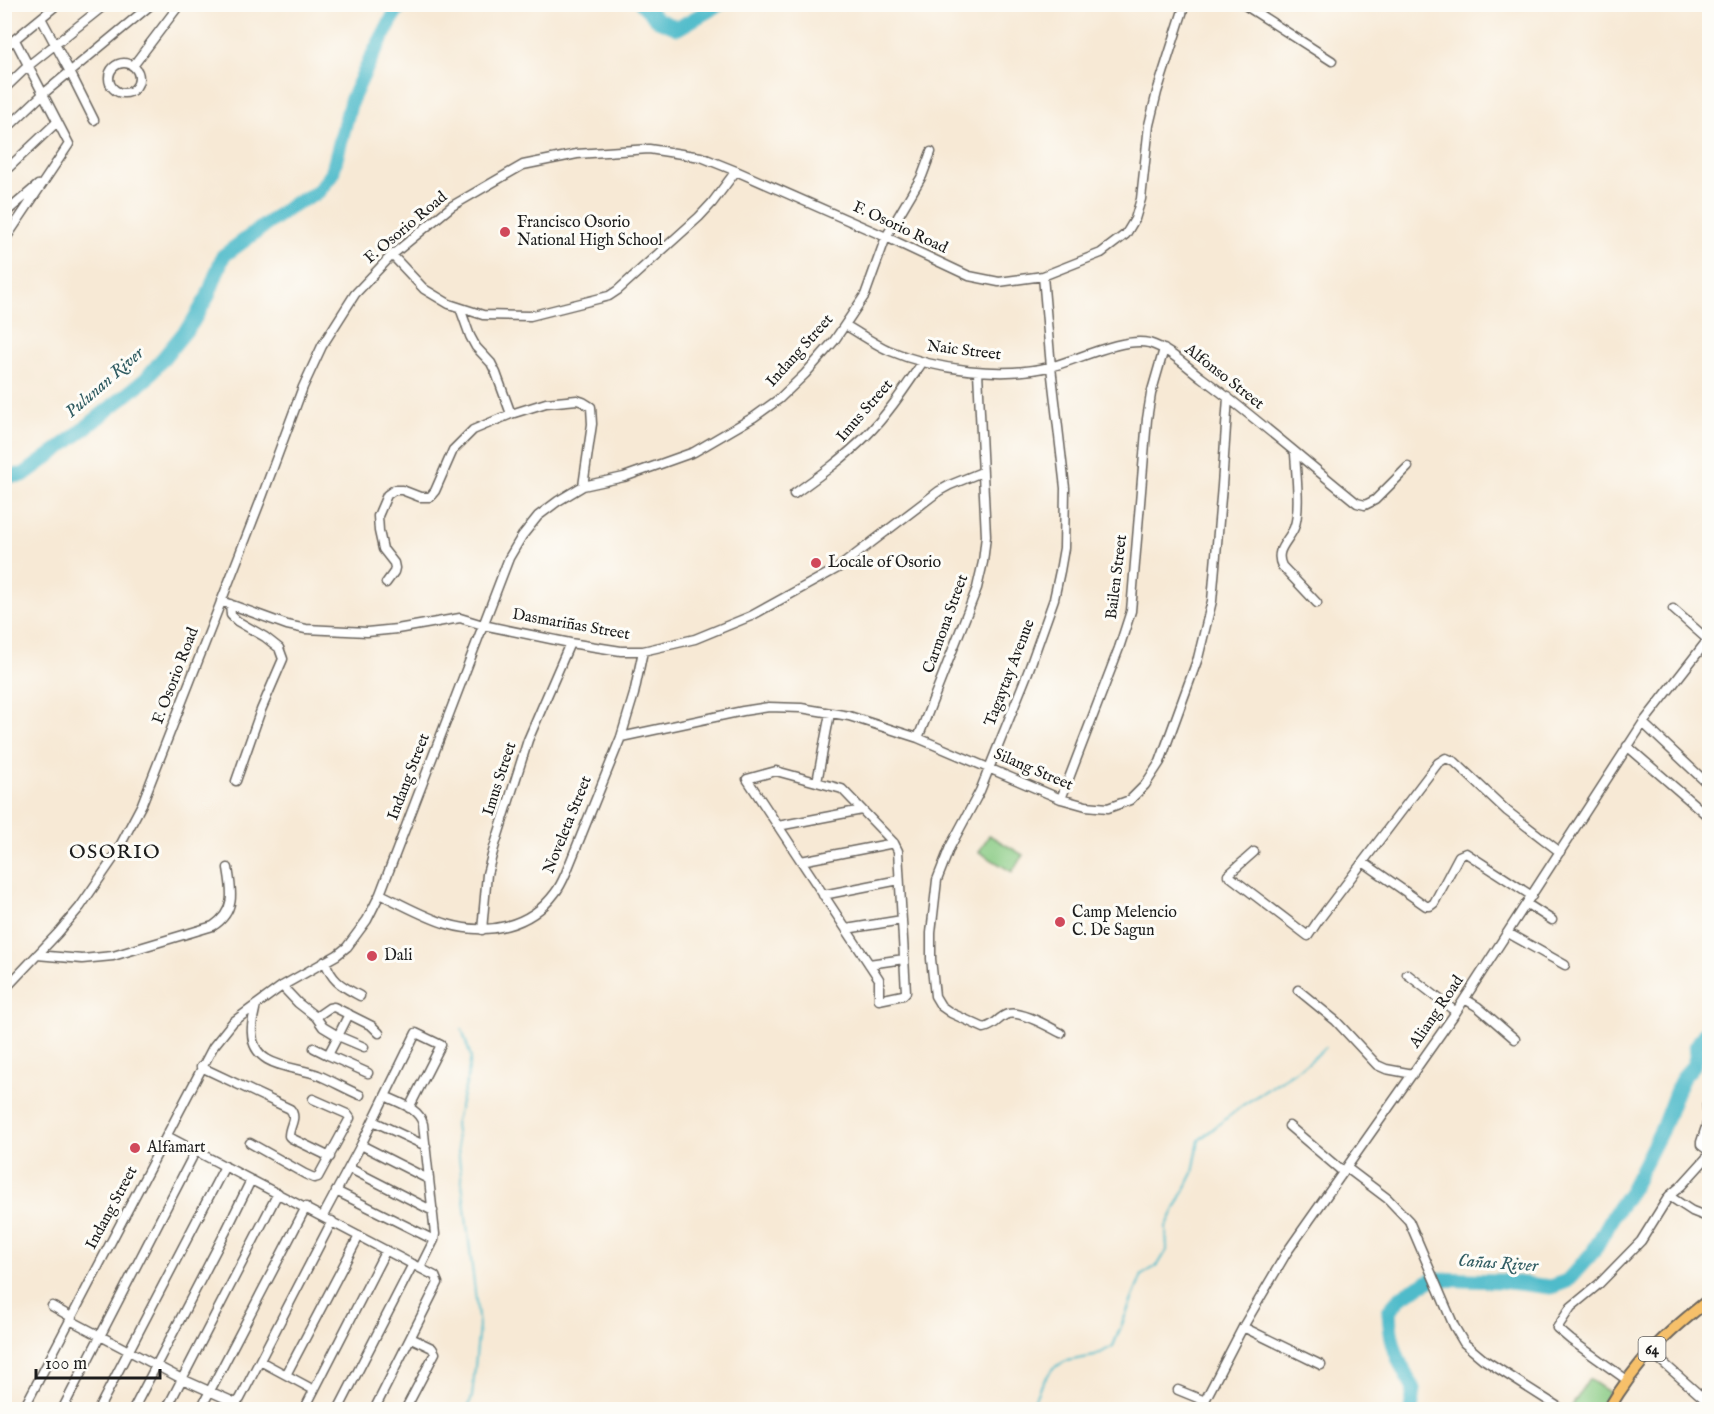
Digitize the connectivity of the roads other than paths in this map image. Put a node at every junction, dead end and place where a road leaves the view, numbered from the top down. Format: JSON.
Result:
{"nodes":[{"id":1,"x":58,"y":4,"type":"edge"},
{"id":2,"x":106,"y":4,"type":"edge"},
{"id":3,"x":152,"y":4,"type":"edge"},
{"id":4,"x":180,"y":4,"type":"edge"},
{"id":5,"x":1185,"y":4,"type":"edge"},
{"id":6,"x":1243,"y":4,"type":"edge"},
{"id":7,"x":41,"y":18,"type":"junction"},
{"id":8,"x":15,"y":40,"type":"junction"},
{"id":9,"x":55,"y":45,"type":"junction"},
{"id":10,"x":4,"y":48,"type":"edge"},
{"id":11,"x":1332,"y":61,"type":"dead end"},
{"id":12,"x":28,"y":66,"type":"junction"},
{"id":13,"x":134,"y":66,"type":"dead end"},
{"id":14,"x":70,"y":72,"type":"junction"},
{"id":15,"x":4,"y":88,"type":"edge"},
{"id":16,"x":43,"y":94,"type":"junction"},
{"id":17,"x":94,"y":120,"type":"dead end"},
{"id":18,"x":57,"y":122,"type":"junction"},
{"id":19,"x":4,"y":131,"type":"edge"},
{"id":20,"x":931,"y":152,"type":"dead end"},
{"id":21,"x":736,"y":171,"type":"junction"},
{"id":22,"x":4,"y":172,"type":"edge"},
{"id":23,"x":47,"y":178,"type":"junction"},
{"id":24,"x":4,"y":214,"type":"edge"},
{"id":25,"x":886,"y":237,"type":"junction"},
{"id":26,"x":4,"y":241,"type":"edge"},
{"id":27,"x":392,"y":255,"type":"junction"},
{"id":28,"x":1043,"y":276,"type":"junction"},
{"id":29,"x":460,"y":308,"type":"junction"},
{"id":30,"x":845,"y":325,"type":"junction"},
{"id":31,"x":1164,"y":349,"type":"junction"},
{"id":32,"x":922,"y":363,"type":"junction"},
{"id":33,"x":1051,"y":367,"type":"junction"},
{"id":34,"x":978,"y":372,"type":"junction"},
{"id":35,"x":1228,"y":397,"type":"junction"},
{"id":36,"x":511,"y":414,"type":"junction"},
{"id":37,"x":1295,"y":453,"type":"junction"},
{"id":38,"x":1408,"y":467,"type":"dead end"},
{"id":39,"x":982,"y":472,"type":"junction"},
{"id":40,"x":583,"y":486,"type":"junction"},
{"id":41,"x":794,"y":494,"type":"dead end"},
{"id":42,"x":386,"y":583,"type":"dead end"},
{"id":43,"x":226,"y":602,"type":"junction"},
{"id":44,"x":1317,"y":603,"type":"dead end"},
{"id":45,"x":1673,"y":609,"type":"dead end"},
{"id":46,"x":483,"y":625,"type":"junction"},
{"id":47,"x":1709,"y":639,"type":"edge"},
{"id":48,"x":570,"y":643,"type":"junction"},
{"id":49,"x":643,"y":651,"type":"junction"},
{"id":50,"x":830,"y":713,"type":"junction"},
{"id":51,"x":1643,"y":723,"type":"junction"},
{"id":52,"x":621,"y":737,"type":"junction"},
{"id":53,"x":918,"y":738,"type":"junction"},
{"id":54,"x":1627,"y":746,"type":"junction"},
{"id":55,"x":989,"y":768,"type":"junction"},
{"id":56,"x":236,"y":781,"type":"dead end"},
{"id":57,"x":817,"y":782,"type":"junction"},
{"id":58,"x":1710,"y":786,"type":"edge"},
{"id":59,"x":1061,"y":799,"type":"junction"},
{"id":60,"x":862,"y":810,"type":"junction"},
{"id":61,"x":1710,"y":818,"type":"edge"},
{"id":62,"x":778,"y":826,"type":"junction"},
{"id":63,"x":894,"y":843,"type":"junction"},
{"id":64,"x":1254,"y":852,"type":"dead end"},
{"id":65,"x":1560,"y":852,"type":"junction"},
{"id":66,"x":801,"y":861,"type":"junction"},
{"id":67,"x":1363,"y":862,"type":"junction"},
{"id":68,"x":228,"y":868,"type":"dead end"},
{"id":69,"x":899,"y":880,"type":"junction"},
{"id":70,"x":380,"y":894,"type":"junction"},
{"id":71,"x":823,"y":895,"type":"junction"},
{"id":72,"x":1529,"y":900,"type":"junction"},
{"id":73,"x":902,"y":920,"type":"junction"},
{"id":74,"x":1552,"y":920,"type":"dead end"},
{"id":75,"x":846,"y":929,"type":"junction"},
{"id":76,"x":482,"y":930,"type":"junction"},
{"id":77,"x":1508,"y":933,"type":"junction"},
{"id":78,"x":37,"y":955,"type":"junction"},
{"id":79,"x":904,"y":959,"type":"junction"},
{"id":80,"x":325,"y":961,"type":"junction"},
{"id":81,"x":869,"y":964,"type":"junction"},
{"id":82,"x":1565,"y":965,"type":"dead end"},
{"id":83,"x":1407,"y":975,"type":"dead end"},
{"id":84,"x":282,"y":986,"type":"junction"},
{"id":85,"x":4,"y":990,"type":"edge"},
{"id":86,"x":1298,"y":990,"type":"dead end"},
{"id":87,"x":360,"y":996,"type":"dead end"},
{"id":88,"x":1465,"y":999,"type":"junction"},
{"id":89,"x":256,"y":1005,"type":"junction"},
{"id":90,"x":1456,"y":1012,"type":"junction"},
{"id":91,"x":349,"y":1014,"type":"junction"},
{"id":92,"x":316,"y":1017,"type":"junction"},
{"id":93,"x":380,"y":1033,"type":"dead end"},
{"id":94,"x":1061,"y":1033,"type":"dead end"},
{"id":95,"x":338,"y":1036,"type":"junction"},
{"id":96,"x":1515,"y":1039,"type":"dead end"},
{"id":97,"x":364,"y":1047,"type":"dead end"},
{"id":98,"x":314,"y":1048,"type":"dead end"},
{"id":99,"x":328,"y":1055,"type":"junction"},
{"id":100,"x":201,"y":1067,"type":"junction"},
{"id":101,"x":368,"y":1073,"type":"dead end"},
{"id":102,"x":1413,"y":1074,"type":"junction"},
{"id":103,"x":360,"y":1095,"type":"dead end"},
{"id":104,"x":385,"y":1096,"type":"junction"},
{"id":105,"x":1710,"y":1097,"type":"edge"},
{"id":106,"x":313,"y":1099,"type":"dead end"},
{"id":107,"x":410,"y":1108,"type":"junction"},
{"id":108,"x":373,"y":1121,"type":"junction"},
{"id":109,"x":1289,"y":1126,"type":"dead end"},
{"id":110,"x":166,"y":1136,"type":"junction"},
{"id":111,"x":250,"y":1143,"type":"dead end"},
{"id":112,"x":361,"y":1145,"type":"junction"},
{"id":113,"x":426,"y":1146,"type":"junction"},
{"id":114,"x":196,"y":1150,"type":"junction"},
{"id":115,"x":1710,"y":1153,"type":"edge"},
{"id":116,"x":330,"y":1156,"type":"junction"},
{"id":117,"x":225,"y":1166,"type":"junction"},
{"id":118,"x":349,"y":1168,"type":"junction"},
{"id":119,"x":1345,"y":1170,"type":"junction"},
{"id":120,"x":428,"y":1179,"type":"junction"},
{"id":121,"x":251,"y":1180,"type":"junction"},
{"id":122,"x":336,"y":1191,"type":"junction"},
{"id":123,"x":278,"y":1193,"type":"junction"},
{"id":124,"x":1669,"y":1196,"type":"junction"},
{"id":125,"x":306,"y":1207,"type":"junction"},
{"id":126,"x":433,"y":1211,"type":"junction"},
{"id":127,"x":323,"y":1216,"type":"junction"},
{"id":128,"x":1710,"y":1218,"type":"edge"},
{"id":129,"x":332,"y":1221,"type":"junction"},
{"id":130,"x":359,"y":1236,"type":"junction"},
{"id":131,"x":434,"y":1240,"type":"junction"},
{"id":132,"x":386,"y":1250,"type":"junction"},
{"id":133,"x":416,"y":1266,"type":"junction"},
{"id":134,"x":1710,"y":1299,"type":"edge"},
{"id":135,"x":52,"y":1306,"type":"dead end"},
{"id":136,"x":70,"y":1318,"type":"junction"},
{"id":137,"x":1243,"y":1327,"type":"junction"},
{"id":138,"x":100,"y":1337,"type":"junction"},
{"id":139,"x":411,"y":1338,"type":"junction"},
{"id":140,"x":129,"y":1351,"type":"junction"},
{"id":141,"x":1650,"y":1351,"type":"junction"},
{"id":142,"x":260,"y":1361,"type":"junction"},
{"id":143,"x":156,"y":1365,"type":"junction"},
{"id":144,"x":1321,"y":1365,"type":"dead end"},
{"id":145,"x":286,"y":1375,"type":"junction"},
{"id":146,"x":182,"y":1379,"type":"junction"},
{"id":147,"x":1627,"y":1380,"type":"junction"},
{"id":148,"x":314,"y":1390,"type":"junction"},
{"id":149,"x":1178,"y":1390,"type":"dead end"},
{"id":150,"x":209,"y":1392,"type":"junction"},
{"id":151,"x":1710,"y":1404,"type":"edge"},
{"id":152,"x":1203,"y":1405,"type":"edge"},
{"id":153,"x":22,"y":1410,"type":"edge"},
{"id":154,"x":62,"y":1410,"type":"edge"},
{"id":155,"x":98,"y":1410,"type":"edge"},
{"id":156,"x":132,"y":1410,"type":"edge"},
{"id":157,"x":166,"y":1410,"type":"edge"},
{"id":158,"x":200,"y":1410,"type":"edge"},
{"id":159,"x":304,"y":1410,"type":"edge"},
{"id":160,"x":338,"y":1410,"type":"edge"},
{"id":161,"x":374,"y":1410,"type":"edge"},
{"id":162,"x":405,"y":1410,"type":"edge"},
{"id":163,"x":1563,"y":1410,"type":"edge"},
{"id":164,"x":1608,"y":1410,"type":"edge"}],
"edges":[{"from":1,"to":7,"type":"street"},
{"from":2,"to":9,"type":"street"},
{"from":3,"to":14,"type":"street"},
{"from":4,"to":13,"type":"street"},
{"from":5,"to":28,"type":"street","name":"F. Osorio Road"},
{"from":6,"to":11,"type":"street"},
{"from":7,"to":8,"type":"street"},
{"from":7,"to":9,"type":"street"},
{"from":8,"to":10,"type":"street"},
{"from":8,"to":12,"type":"street"},
{"from":9,"to":12,"type":"street"},
{"from":9,"to":14,"type":"street"},
{"from":12,"to":15,"type":"street"},
{"from":12,"to":16,"type":"street"},
{"from":14,"to":16,"type":"street"},
{"from":14,"to":17,"type":"street"},
{"from":16,"to":18,"type":"street"},
{"from":16,"to":19,"type":"street"},
{"from":18,"to":22,"type":"street"},
{"from":18,"to":23,"type":"street"},
{"from":20,"to":25,"type":"street","name":"Indang Street"},
{"from":21,"to":25,"type":"street","name":"F. Osorio Road"},
{"from":21,"to":27,"type":"street","name":"F. Osorio Road"},
{"from":21,"to":29,"type":"street"},
{"from":23,"to":24,"type":"street"},
{"from":23,"to":26,"type":"street"},
{"from":25,"to":28,"type":"street","name":"F. Osorio Road"},
{"from":25,"to":30,"type":"street","name":"Indang Street"},
{"from":27,"to":29,"type":"street"},
{"from":27,"to":43,"type":"street","name":"F. Osorio Road"},
{"from":28,"to":33,"type":"street","name":"Tagaytay Avenue"},
{"from":29,"to":36,"type":"street"},
{"from":30,"to":32,"type":"street","name":"Naic Street"},
{"from":30,"to":40,"type":"street","name":"Indang Street"},
{"from":31,"to":33,"type":"street","name":"Alfonso Street"},
{"from":31,"to":35,"type":"street","name":"Alfonso Street"},
{"from":31,"to":59,"type":"street","name":"Bailen Street"},
{"from":32,"to":34,"type":"street","name":"Naic Street"},
{"from":32,"to":41,"type":"street","name":"Imus Street"},
{"from":33,"to":34,"type":"street","name":"Naic Street"},
{"from":33,"to":55,"type":"street","name":"Tagaytay Avenue"},
{"from":34,"to":39,"type":"street","name":"Carmona Street"},
{"from":35,"to":37,"type":"street","name":"Alfonso Street"},
{"from":35,"to":59,"type":"street","name":"Silang Street"},
{"from":36,"to":40,"type":"street"},
{"from":36,"to":42,"type":"street"},
{"from":37,"to":38,"type":"street","name":"Alfonso Street"},
{"from":37,"to":44,"type":"street"},
{"from":39,"to":49,"type":"street","name":"Dasmariñas Street"},
{"from":39,"to":53,"type":"street","name":"Carmona Street"},
{"from":40,"to":46,"type":"street","name":"Indang Street"},
{"from":43,"to":46,"type":"street","name":"Dasmariñas Street"},
{"from":43,"to":56,"type":"street"},
{"from":43,"to":78,"type":"street","name":"F. Osorio Road"},
{"from":45,"to":47,"type":"street"},
{"from":46,"to":48,"type":"street","name":"Dasmariñas Street"},
{"from":46,"to":70,"type":"street","name":"Indang Street"},
{"from":47,"to":51,"type":"street","name":"Aliang Road"},
{"from":48,"to":49,"type":"street","name":"Dasmariñas Street"},
{"from":48,"to":76,"type":"street","name":"Imus Street"},
{"from":49,"to":52,"type":"street","name":"Noveleta Street"},
{"from":50,"to":52,"type":"street","name":"Silang Street"},
{"from":50,"to":53,"type":"street","name":"Silang Street"},
{"from":50,"to":57,"type":"street"},
{"from":51,"to":54,"type":"street","name":"Aliang Road"},
{"from":51,"to":58,"type":"street"},
{"from":52,"to":76,"type":"street","name":"Noveleta Street"},
{"from":53,"to":55,"type":"street","name":"Silang Street"},
{"from":54,"to":61,"type":"street"},
{"from":54,"to":65,"type":"street","name":"Aliang Road"},
{"from":55,"to":59,"type":"street","name":"Silang Street"},
{"from":55,"to":94,"type":"street","name":"Tagaytay Avenue"},
{"from":57,"to":60,"type":"street"},
{"from":57,"to":62,"type":"street"},
{"from":60,"to":62,"type":"street"},
{"from":60,"to":63,"type":"street"},
{"from":62,"to":66,"type":"street"},
{"from":63,"to":66,"type":"street"},
{"from":63,"to":69,"type":"street"},
{"from":64,"to":67,"type":"street"},
{"from":65,"to":67,"type":"street"},
{"from":65,"to":72,"type":"street","name":"Aliang Road"},
{"from":66,"to":71,"type":"street"},
{"from":67,"to":72,"type":"street"},
{"from":68,"to":78,"type":"street"},
{"from":69,"to":71,"type":"street"},
{"from":69,"to":73,"type":"street"},
{"from":70,"to":76,"type":"street","name":"Noveleta Street"},
{"from":70,"to":80,"type":"street","name":"Indang Street"},
{"from":71,"to":75,"type":"street"},
{"from":72,"to":74,"type":"street"},
{"from":72,"to":77,"type":"street","name":"Aliang Road"},
{"from":73,"to":75,"type":"street"},
{"from":73,"to":79,"type":"street"},
{"from":75,"to":81,"type":"street"},
{"from":77,"to":82,"type":"street"},
{"from":77,"to":88,"type":"street","name":"Aliang Road"},
{"from":78,"to":85,"type":"street","name":"F. Osorio Road"},
{"from":79,"to":81,"type":"street"},
{"from":79,"to":81,"type":"street"},
{"from":80,"to":84,"type":"street","name":"Indang Street"},
{"from":80,"to":87,"type":"street"},
{"from":83,"to":90,"type":"street"},
{"from":84,"to":89,"type":"street","name":"Indang Street"},
{"from":84,"to":92,"type":"street"},
{"from":86,"to":102,"type":"street"},
{"from":88,"to":90,"type":"street","name":"Aliang Road"},
{"from":88,"to":96,"type":"street"},
{"from":89,"to":100,"type":"street","name":"Indang Street"},
{"from":89,"to":103,"type":"street"},
{"from":90,"to":102,"type":"street","name":"Aliang Road"},
{"from":91,"to":92,"type":"street"},
{"from":91,"to":93,"type":"street"},
{"from":91,"to":95,"type":"street"},
{"from":92,"to":95,"type":"street"},
{"from":95,"to":97,"type":"street"},
{"from":95,"to":99,"type":"street"},
{"from":98,"to":99,"type":"street"},
{"from":99,"to":101,"type":"street"},
{"from":100,"to":110,"type":"street","name":"Indang Street"},
{"from":100,"to":116,"type":"street"},
{"from":102,"to":119,"type":"street","name":"Aliang Road"},
{"from":104,"to":107,"type":"street"},
{"from":104,"to":107,"type":"street"},
{"from":104,"to":108,"type":"street"},
{"from":105,"to":115,"type":"street"},
{"from":106,"to":116,"type":"street"},
{"from":107,"to":113,"type":"street"},
{"from":108,"to":112,"type":"street"},
{"from":108,"to":113,"type":"street"},
{"from":109,"to":119,"type":"street"},
{"from":110,"to":114,"type":"street"},
{"from":110,"to":136,"type":"street","name":"Indang Street"},
{"from":111,"to":116,"type":"street"},
{"from":112,"to":118,"type":"street"},
{"from":112,"to":120,"type":"street"},
{"from":113,"to":120,"type":"street"},
{"from":114,"to":117,"type":"street"},
{"from":114,"to":138,"type":"street"},
{"from":115,"to":124,"type":"street"},
{"from":117,"to":121,"type":"street"},
{"from":117,"to":140,"type":"street"},
{"from":118,"to":122,"type":"street"},
{"from":118,"to":126,"type":"street"},
{"from":119,"to":137,"type":"street","name":"Aliang Road"},
{"from":119,"to":163,"type":"street"},
{"from":120,"to":126,"type":"street"},
{"from":121,"to":123,"type":"street"},
{"from":121,"to":143,"type":"street"},
{"from":122,"to":127,"type":"street"},
{"from":122,"to":131,"type":"street"},
{"from":123,"to":125,"type":"street"},
{"from":123,"to":146,"type":"street"},
{"from":124,"to":128,"type":"street"},
{"from":124,"to":147,"type":"street"},
{"from":125,"to":127,"type":"street"},
{"from":125,"to":150,"type":"street"},
{"from":126,"to":131,"type":"street"},
{"from":127,"to":129,"type":"street"},
{"from":129,"to":130,"type":"street"},
{"from":129,"to":142,"type":"street"},
{"from":130,"to":132,"type":"street"},
{"from":130,"to":145,"type":"street"},
{"from":131,"to":133,"type":"street"},
{"from":132,"to":133,"type":"street"},
{"from":132,"to":148,"type":"street"},
{"from":133,"to":139,"type":"street"},
{"from":133,"to":160,"type":"street"},
{"from":134,"to":141,"type":"main road","number":"64"},
{"from":135,"to":136,"type":"street"},
{"from":136,"to":138,"type":"street"},
{"from":136,"to":153,"type":"street","name":"Indang Street"},
{"from":137,"to":144,"type":"street"},
{"from":137,"to":152,"type":"street","name":"Aliang Road"},
{"from":138,"to":140,"type":"street"},
{"from":138,"to":154,"type":"street"},
{"from":139,"to":161,"type":"street"},
{"from":139,"to":162,"type":"street"},
{"from":140,"to":143,"type":"street"},
{"from":140,"to":155,"type":"street"},
{"from":141,"to":147,"type":"main road","number":"64"},
{"from":141,"to":151,"type":"street"},
{"from":142,"to":145,"type":"street"},
{"from":142,"to":150,"type":"street"},
{"from":143,"to":146,"type":"street"},
{"from":143,"to":156,"type":"street"},
{"from":145,"to":148,"type":"street"},
{"from":146,"to":150,"type":"street"},
{"from":146,"to":157,"type":"street"},
{"from":147,"to":164,"type":"main road","number":"64"},
{"from":148,"to":159,"type":"street"},
{"from":149,"to":152,"type":"street"},
{"from":150,"to":158,"type":"street"}]}
